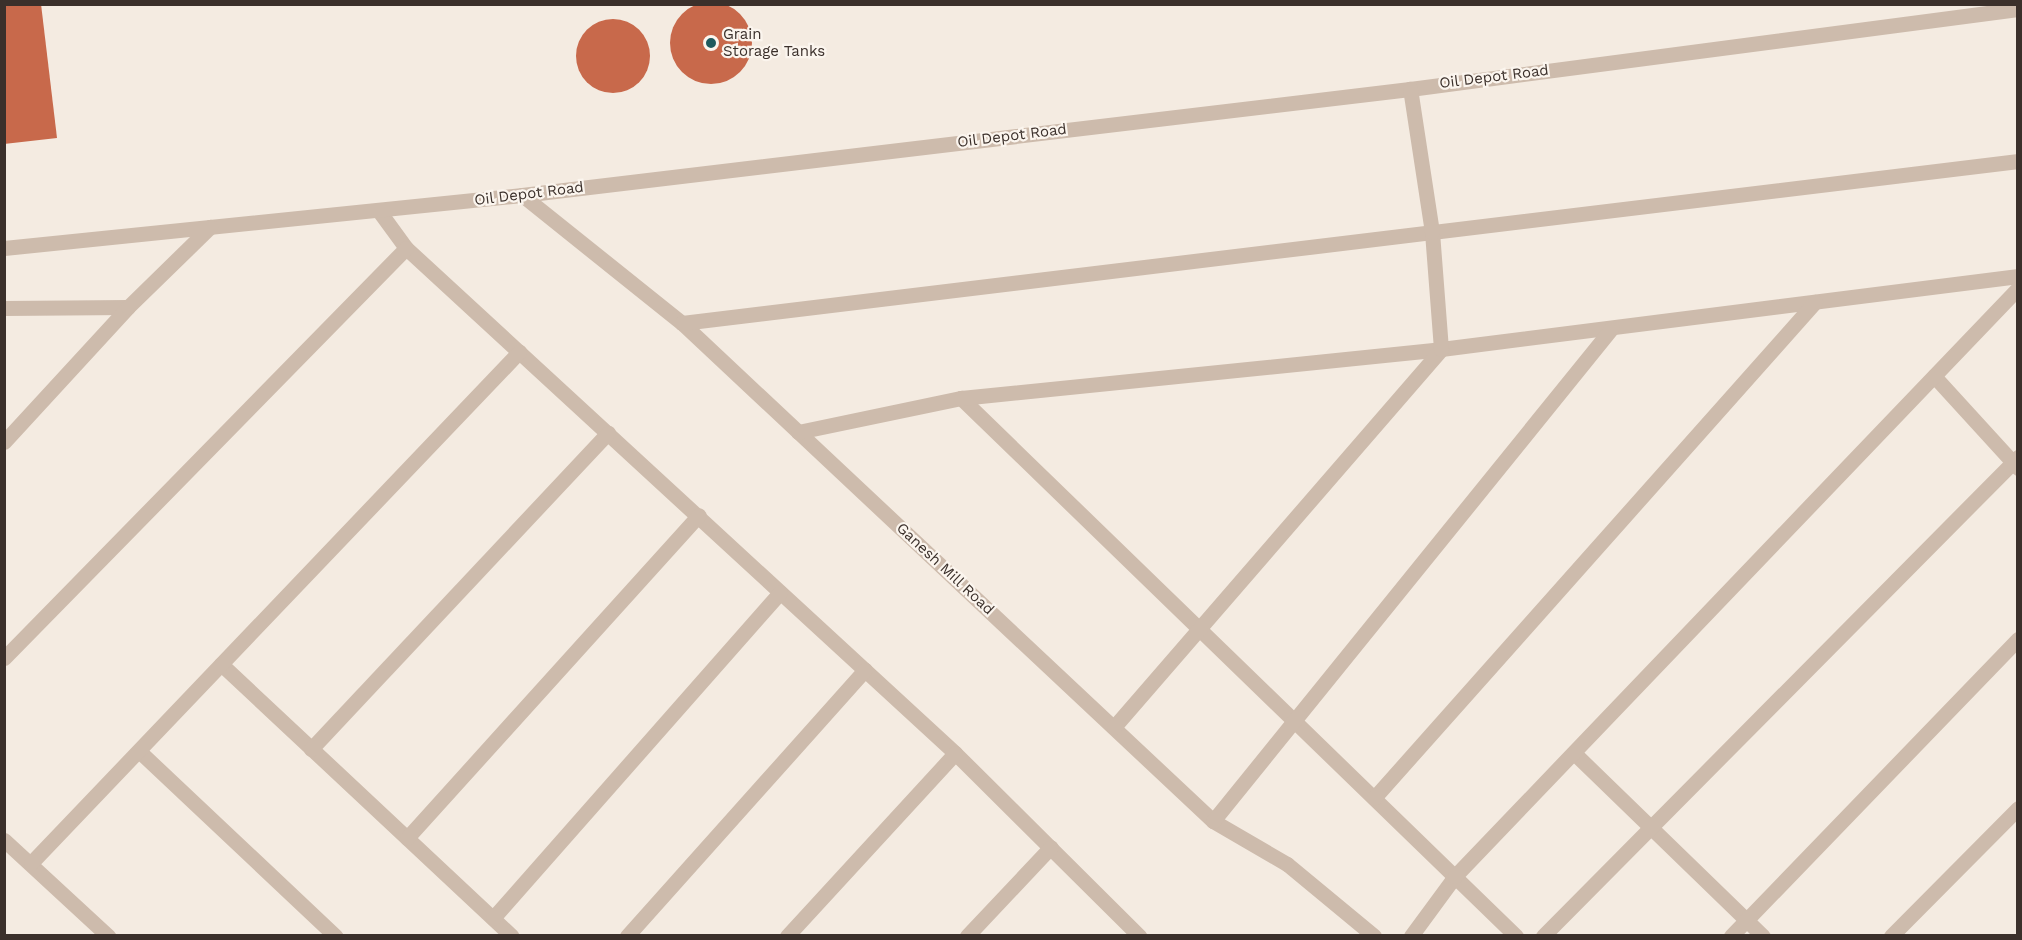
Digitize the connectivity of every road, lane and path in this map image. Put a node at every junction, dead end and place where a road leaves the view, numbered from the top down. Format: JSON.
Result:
{"nodes":[{"id":1,"x":2018,"y":9,"type":"edge"},
{"id":2,"x":1410,"y":88,"type":"junction"},
{"id":3,"x":2018,"y":161,"type":"edge"},
{"id":4,"x":522,"y":195,"type":"junction"},
{"id":5,"x":379,"y":211,"type":"junction"},
{"id":6,"x":210,"y":227,"type":"junction"},
{"id":7,"x":1432,"y":232,"type":"junction"},
{"id":8,"x":4,"y":248,"type":"edge"},
{"id":9,"x":406,"y":248,"type":"junction"},
{"id":10,"x":2018,"y":276,"type":"edge"},
{"id":11,"x":2018,"y":288,"type":"edge"},
{"id":12,"x":1815,"y":302,"type":"junction"},
{"id":13,"x":128,"y":307,"type":"junction"},
{"id":14,"x":4,"y":308,"type":"edge"},
{"id":15,"x":682,"y":323,"type":"junction"},
{"id":16,"x":1612,"y":328,"type":"junction"},
{"id":17,"x":1441,"y":350,"type":"junction"},
{"id":18,"x":519,"y":352,"type":"junction"},
{"id":19,"x":1934,"y":376,"type":"junction"},
{"id":20,"x":960,"y":398,"type":"junction"},
{"id":21,"x":798,"y":432,"type":"junction"},
{"id":22,"x":608,"y":434,"type":"junction"},
{"id":23,"x":4,"y":442,"type":"edge"},
{"id":24,"x":2016,"y":463,"type":"edge"},
{"id":25,"x":699,"y":514,"type":"junction"},
{"id":26,"x":780,"y":592,"type":"junction"},
{"id":27,"x":1199,"y":629,"type":"junction"},
{"id":28,"x":2018,"y":639,"type":"edge"},
{"id":29,"x":4,"y":658,"type":"edge"},
{"id":30,"x":220,"y":664,"type":"junction"},
{"id":31,"x":865,"y":670,"type":"junction"},
{"id":32,"x":1293,"y":720,"type":"junction"},
{"id":33,"x":1114,"y":728,"type":"junction"},
{"id":34,"x":311,"y":748,"type":"junction"},
{"id":35,"x":139,"y":751,"type":"junction"},
{"id":36,"x":956,"y":753,"type":"junction"},
{"id":37,"x":1574,"y":753,"type":"junction"},
{"id":38,"x":1374,"y":798,"type":"junction"},
{"id":39,"x":2018,"y":808,"type":"edge"},
{"id":40,"x":1213,"y":820,"type":"junction"},
{"id":41,"x":1650,"y":827,"type":"junction"},
{"id":42,"x":407,"y":838,"type":"junction"},
{"id":43,"x":4,"y":840,"type":"edge"},
{"id":44,"x":1051,"y":848,"type":"junction"},
{"id":45,"x":31,"y":863,"type":"junction"},
{"id":46,"x":1455,"y":876,"type":"junction"},
{"id":47,"x":493,"y":918,"type":"junction"},
{"id":48,"x":1746,"y":920,"type":"junction"},
{"id":49,"x":108,"y":936,"type":"edge"},
{"id":50,"x":335,"y":936,"type":"edge"},
{"id":51,"x":512,"y":936,"type":"edge"},
{"id":52,"x":627,"y":936,"type":"edge"},
{"id":53,"x":788,"y":936,"type":"edge"},
{"id":54,"x":967,"y":936,"type":"edge"},
{"id":55,"x":1139,"y":936,"type":"edge"},
{"id":56,"x":1374,"y":936,"type":"edge"},
{"id":57,"x":1411,"y":936,"type":"edge"},
{"id":58,"x":1516,"y":936,"type":"edge"},
{"id":59,"x":1543,"y":936,"type":"edge"},
{"id":60,"x":1731,"y":936,"type":"edge"},
{"id":61,"x":1763,"y":936,"type":"edge"},
{"id":62,"x":1891,"y":936,"type":"edge"}],
"edges":[{"from":1,"to":2,"type":"street","name":"Oil Depot Road"},
{"from":2,"to":4,"type":"street","name":"Oil Depot Road"},
{"from":2,"to":7,"type":"street"},
{"from":3,"to":7,"type":"street"},
{"from":4,"to":5,"type":"street","name":"Oil Depot Road"},
{"from":4,"to":15,"type":"street","name":"Ganesh Mill Road"},
{"from":5,"to":6,"type":"street","name":"Oil Depot Road"},
{"from":5,"to":9,"type":"street"},
{"from":6,"to":8,"type":"street","name":"Oil Depot Road"},
{"from":6,"to":13,"type":"street"},
{"from":7,"to":15,"type":"street"},
{"from":7,"to":17,"type":"street"},
{"from":9,"to":18,"type":"street"},
{"from":9,"to":29,"type":"street"},
{"from":10,"to":12,"type":"street"},
{"from":11,"to":19,"type":"street"},
{"from":12,"to":16,"type":"street"},
{"from":12,"to":38,"type":"street"},
{"from":13,"to":14,"type":"street"},
{"from":13,"to":23,"type":"street"},
{"from":15,"to":21,"type":"street","name":"Ganesh Mill Road"},
{"from":16,"to":17,"type":"street"},
{"from":16,"to":32,"type":"street"},
{"from":17,"to":20,"type":"street"},
{"from":17,"to":27,"type":"street"},
{"from":18,"to":22,"type":"street"},
{"from":18,"to":30,"type":"street"},
{"from":19,"to":24,"type":"street"},
{"from":19,"to":37,"type":"street"},
{"from":20,"to":21,"type":"street"},
{"from":20,"to":27,"type":"street"},
{"from":21,"to":33,"type":"street","name":"Ganesh Mill Road"},
{"from":22,"to":25,"type":"street"},
{"from":22,"to":34,"type":"street"},
{"from":24,"to":41,"type":"street"},
{"from":25,"to":26,"type":"street"},
{"from":25,"to":42,"type":"street"},
{"from":26,"to":31,"type":"street"},
{"from":26,"to":47,"type":"street"},
{"from":27,"to":32,"type":"street"},
{"from":27,"to":33,"type":"street"},
{"from":28,"to":48,"type":"street"},
{"from":30,"to":34,"type":"street"},
{"from":30,"to":35,"type":"street"},
{"from":31,"to":36,"type":"street"},
{"from":31,"to":52,"type":"street"},
{"from":32,"to":38,"type":"street"},
{"from":32,"to":40,"type":"street"},
{"from":33,"to":40,"type":"street","name":"Ganesh Mill Road"},
{"from":34,"to":42,"type":"street"},
{"from":35,"to":45,"type":"street"},
{"from":35,"to":50,"type":"street"},
{"from":36,"to":44,"type":"street"},
{"from":36,"to":53,"type":"street"},
{"from":37,"to":41,"type":"street"},
{"from":37,"to":46,"type":"street"},
{"from":38,"to":46,"type":"street"},
{"from":39,"to":62,"type":"street"},
{"from":40,"to":56,"type":"street","name":"Ganesh Mill Road"},
{"from":41,"to":48,"type":"street"},
{"from":41,"to":59,"type":"street"},
{"from":42,"to":47,"type":"street"},
{"from":43,"to":45,"type":"street"},
{"from":44,"to":54,"type":"street"},
{"from":44,"to":55,"type":"street"},
{"from":45,"to":49,"type":"street"},
{"from":46,"to":57,"type":"street"},
{"from":46,"to":58,"type":"street"},
{"from":47,"to":51,"type":"street"},
{"from":48,"to":60,"type":"street"},
{"from":48,"to":61,"type":"street"}]}
